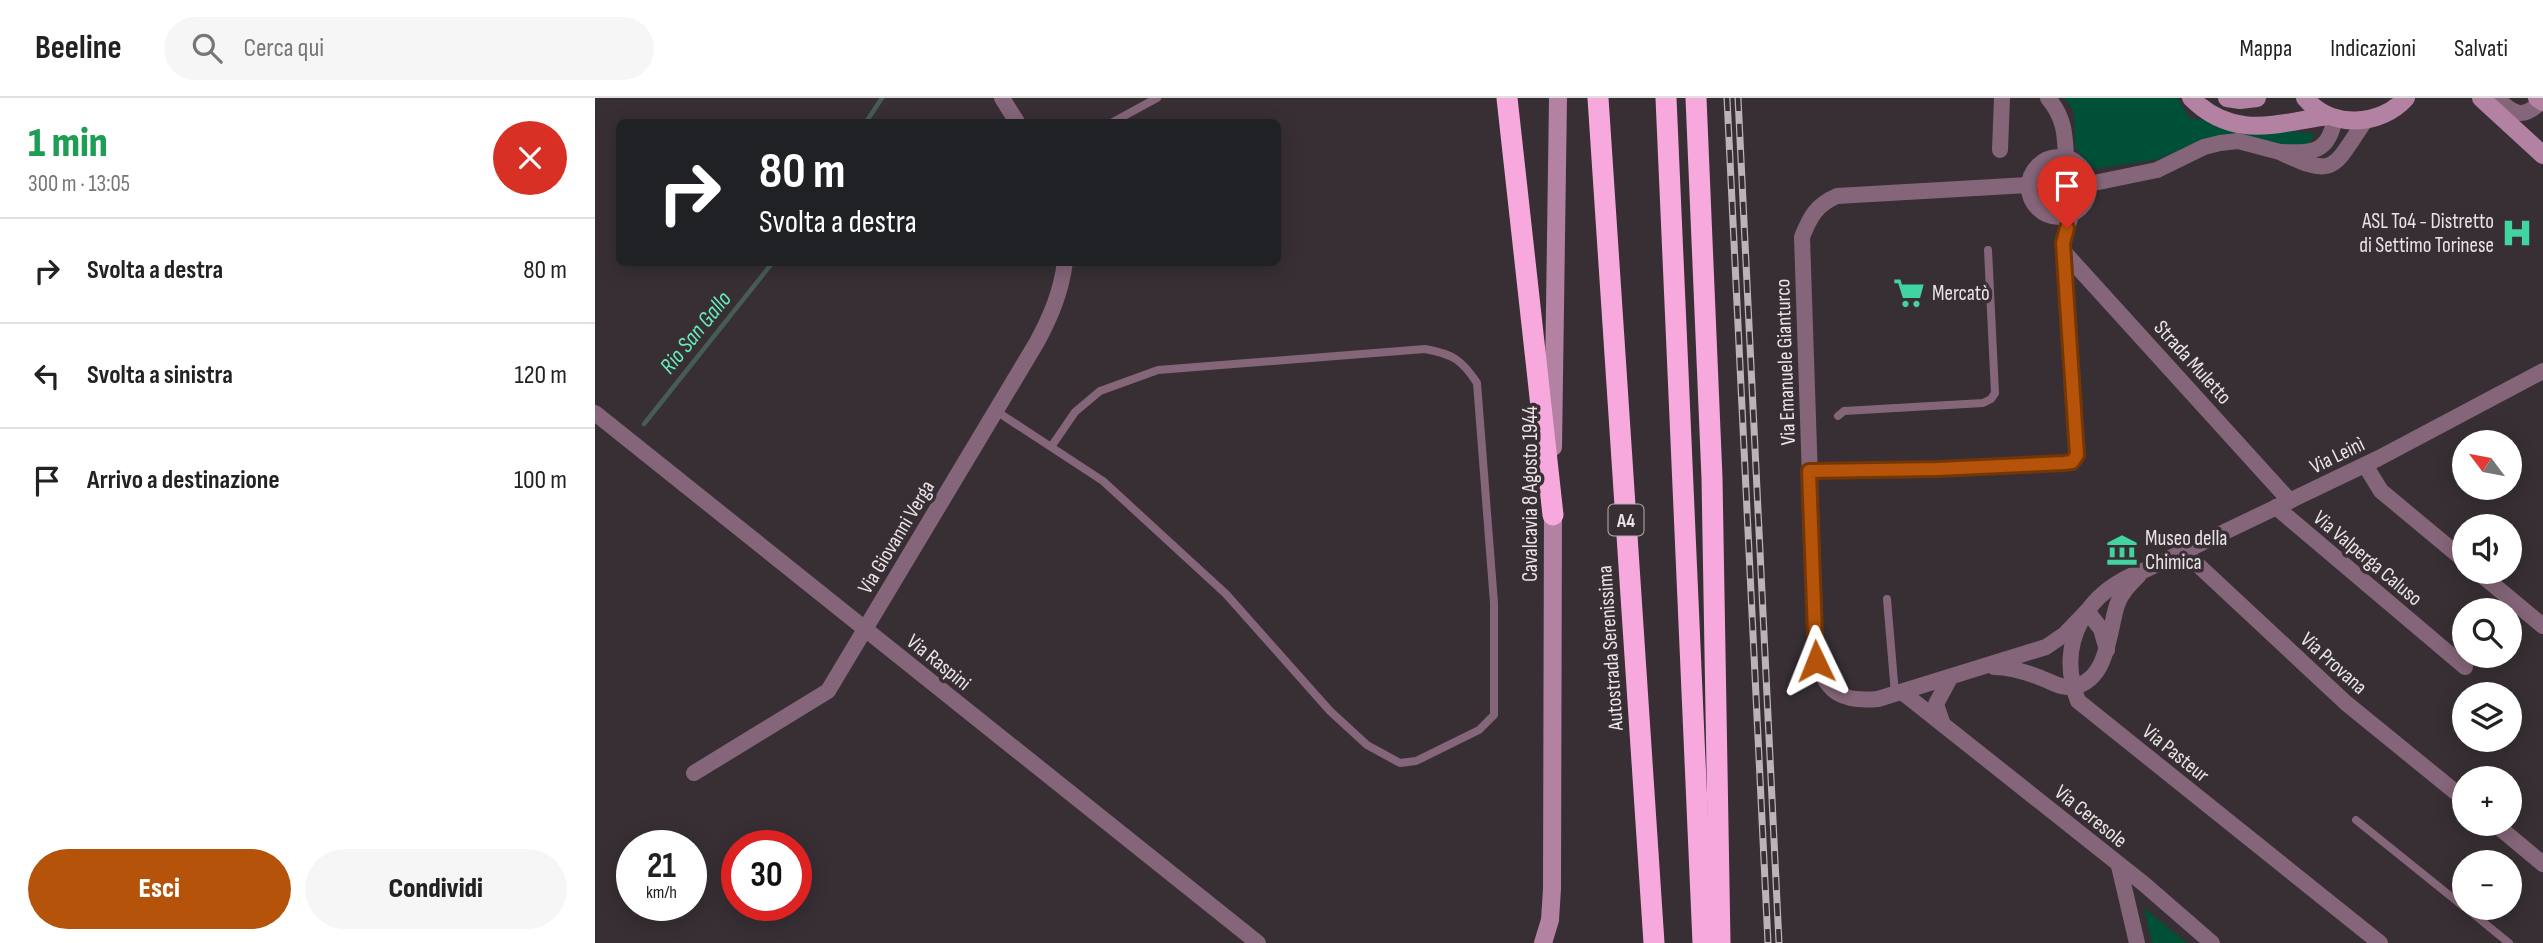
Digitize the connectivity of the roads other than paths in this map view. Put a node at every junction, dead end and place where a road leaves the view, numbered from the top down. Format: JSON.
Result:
{"nodes":[{"id":1,"x":1002,"y":98,"type":"edge"},
{"id":2,"x":1157,"y":98,"type":"edge"},
{"id":3,"x":1507,"y":98,"type":"edge"},
{"id":4,"x":1557,"y":98,"type":"edge"},
{"id":5,"x":1598,"y":98,"type":"edge"},
{"id":6,"x":1666,"y":98,"type":"edge"},
{"id":7,"x":1696,"y":98,"type":"edge"},
{"id":8,"x":2002,"y":98,"type":"edge"},
{"id":9,"x":2048,"y":98,"type":"edge"},
{"id":10,"x":2191,"y":98,"type":"edge"},
{"id":11,"x":2227,"y":98,"type":"edge"},
{"id":12,"x":2257,"y":98,"type":"edge"},
{"id":13,"x":2305,"y":98,"type":"edge"},
{"id":14,"x":2406,"y":98,"type":"edge"},
{"id":15,"x":2481,"y":98,"type":"edge"},
{"id":16,"x":2496,"y":98,"type":"edge"},
{"id":17,"x":2541,"y":101,"type":"edge"},
{"id":18,"x":2331,"y":117,"type":"junction"},
{"id":19,"x":1015,"y":119,"type":"edge"},
{"id":20,"x":1118,"y":119,"type":"edge"},
{"id":21,"x":2365,"y":121,"type":"junction"},
{"id":22,"x":2000,"y":150,"type":"dead end"},
{"id":23,"x":2280,"y":152,"type":"junction"},
{"id":24,"x":2543,"y":155,"type":"edge"},
{"id":25,"x":2066,"y":157,"type":"junction"},
{"id":26,"x":2089,"y":184,"type":"junction"},
{"id":27,"x":2028,"y":185,"type":"junction"},
{"id":28,"x":2063,"y":216,"type":"junction"},
{"id":29,"x":2063,"y":248,"type":"junction"},
{"id":30,"x":1988,"y":250,"type":"dead end"},
{"id":31,"x":1065,"y":266,"type":"edge"},
{"id":32,"x":2543,"y":371,"type":"edge"},
{"id":33,"x":996,"y":411,"type":"junction"},
{"id":34,"x":596,"y":415,"type":"edge"},
{"id":35,"x":1838,"y":416,"type":"dead end"},
{"id":36,"x":1051,"y":447,"type":"junction"},
{"id":37,"x":2365,"y":465,"type":"junction"},
{"id":38,"x":1809,"y":471,"type":"junction"},
{"id":39,"x":2283,"y":504,"type":"junction"},
{"id":40,"x":1553,"y":514,"type":"junction"},
{"id":41,"x":2452,"y":550,"type":"edge"},
{"id":42,"x":2183,"y":551,"type":"junction"},
{"id":43,"x":2145,"y":570,"type":"junction"},
{"id":44,"x":2492,"y":584,"type":"edge"},
{"id":45,"x":1887,"y":599,"type":"dead end"},
{"id":46,"x":2087,"y":611,"type":"junction"},
{"id":47,"x":2543,"y":626,"type":"edge"},
{"id":48,"x":865,"y":629,"type":"junction"},
{"id":49,"x":2107,"y":650,"type":"junction"},
{"id":50,"x":2452,"y":655,"type":"edge"},
{"id":51,"x":1988,"y":666,"type":"junction"},
{"id":52,"x":1950,"y":678,"type":"junction"},
{"id":53,"x":2072,"y":687,"type":"junction"},
{"id":54,"x":1898,"y":693,"type":"junction"},
{"id":55,"x":1942,"y":722,"type":"junction"},
{"id":56,"x":694,"y":772,"type":"dead end"},
{"id":57,"x":2452,"y":789,"type":"edge"},
{"id":58,"x":2356,"y":820,"type":"dead end"},
{"id":59,"x":2509,"y":836,"type":"edge"},
{"id":60,"x":2543,"y":864,"type":"edge"},
{"id":61,"x":2119,"y":866,"type":"junction"},
{"id":62,"x":1552,"y":889,"type":"junction"},
{"id":63,"x":2452,"y":898,"type":"edge"},
{"id":64,"x":2480,"y":920,"type":"edge"},
{"id":65,"x":1258,"y":943,"type":"edge"},
{"id":66,"x":1543,"y":943,"type":"edge"},
{"id":67,"x":1556,"y":943,"type":"edge"},
{"id":68,"x":1654,"y":943,"type":"edge"},
{"id":69,"x":1703,"y":943,"type":"edge"},
{"id":70,"x":1720,"y":943,"type":"edge"},
{"id":71,"x":2137,"y":943,"type":"edge"},
{"id":72,"x":2212,"y":943,"type":"edge"},
{"id":73,"x":2380,"y":943,"type":"edge"},
{"id":74,"x":2509,"y":943,"type":"edge"}],
"edges":[{"from":1,"to":19,"type":"street"},
{"from":2,"to":20,"type":"lane"},
{"from":3,"to":40,"type":"highway"},
{"from":4,"to":40,"type":"main road","name":"Cavalcavia 8 Agosto 1944"},
{"from":5,"to":68,"type":"highway","name":"Autostrada Serenissima","number":"A4"},
{"from":6,"to":69,"type":"highway"},
{"from":7,"to":70,"type":"highway"},
{"from":8,"to":22,"type":"street"},
{"from":9,"to":25,"type":"street"},
{"from":10,"to":18,"type":"main road"},
{"from":11,"to":12,"type":"main road"},
{"from":13,"to":18,"type":"main road"},
{"from":14,"to":21,"type":"main road"},
{"from":15,"to":24,"type":"main road"},
{"from":16,"to":17,"type":"street"},
{"from":18,"to":21,"type":"main road"},
{"from":18,"to":23,"type":"street"},
{"from":21,"to":23,"type":"street"},
{"from":23,"to":26,"type":"street"},
{"from":25,"to":26,"type":"street"},
{"from":25,"to":27,"type":"street"},
{"from":26,"to":28,"type":"street"},
{"from":27,"to":28,"type":"street"},
{"from":27,"to":38,"type":"street","name":"Via Emanuele Gianturco"},
{"from":28,"to":29,"type":"street"},
{"from":29,"to":38,"type":"lane"},
{"from":29,"to":39,"type":"street","name":"Strada Muletto"},
{"from":30,"to":35,"type":"lane"},
{"from":31,"to":33,"type":"street","name":"Via Giovanni Verga"},
{"from":32,"to":37,"type":"street","name":"Via Leinì"},
{"from":33,"to":36,"type":"lane"},
{"from":33,"to":48,"type":"street","name":"Via Giovanni Verga"},
{"from":34,"to":48,"type":"street","name":"Via Raspini"},
{"from":36,"to":36,"type":"lane"},
{"from":37,"to":39,"type":"street","name":"Via Leinì"},
{"from":37,"to":41,"type":"street"},
{"from":38,"to":54,"type":"street","name":"Via Emanuele Gianturco"},
{"from":39,"to":42,"type":"street","name":"Via Leinì"},
{"from":39,"to":50,"type":"street","name":"Via Valperga Caluso"},
{"from":40,"to":62,"type":"main road","name":"Cavalcavia 8 Agosto 1944"},
{"from":42,"to":43,"type":"street","name":"Via Leinì"},
{"from":42,"to":57,"type":"street","name":"Via Provana"},
{"from":43,"to":46,"type":"street"},
{"from":43,"to":49,"type":"street"},
{"from":44,"to":47,"type":"street"},
{"from":45,"to":54,"type":"lane"},
{"from":46,"to":49,"type":"street"},
{"from":46,"to":51,"type":"street"},
{"from":46,"to":53,"type":"street"},
{"from":48,"to":56,"type":"street","name":"Via Giovanni Verga"},
{"from":48,"to":65,"type":"street","name":"Via Raspini"},
{"from":49,"to":53,"type":"street"},
{"from":51,"to":52,"type":"street"},
{"from":51,"to":53,"type":"street"},
{"from":52,"to":54,"type":"street","name":"Via Emanuele Gianturco"},
{"from":52,"to":55,"type":"street"},
{"from":53,"to":73,"type":"street","name":"Via Pasteur"},
{"from":54,"to":55,"type":"street","name":"Via Ceresole"},
{"from":55,"to":61,"type":"street","name":"Via Ceresole"},
{"from":58,"to":63,"type":"lane"},
{"from":59,"to":60,"type":"street"},
{"from":61,"to":71,"type":"street"},
{"from":61,"to":72,"type":"street","name":"Via Ceresole"},
{"from":62,"to":66,"type":"main road","name":"Cavalcavia 8 Agosto 1944"},
{"from":62,"to":67,"type":"main road","name":"Cavalcavia 8 Agosto 1944"},
{"from":64,"to":74,"type":"lane"}]}
